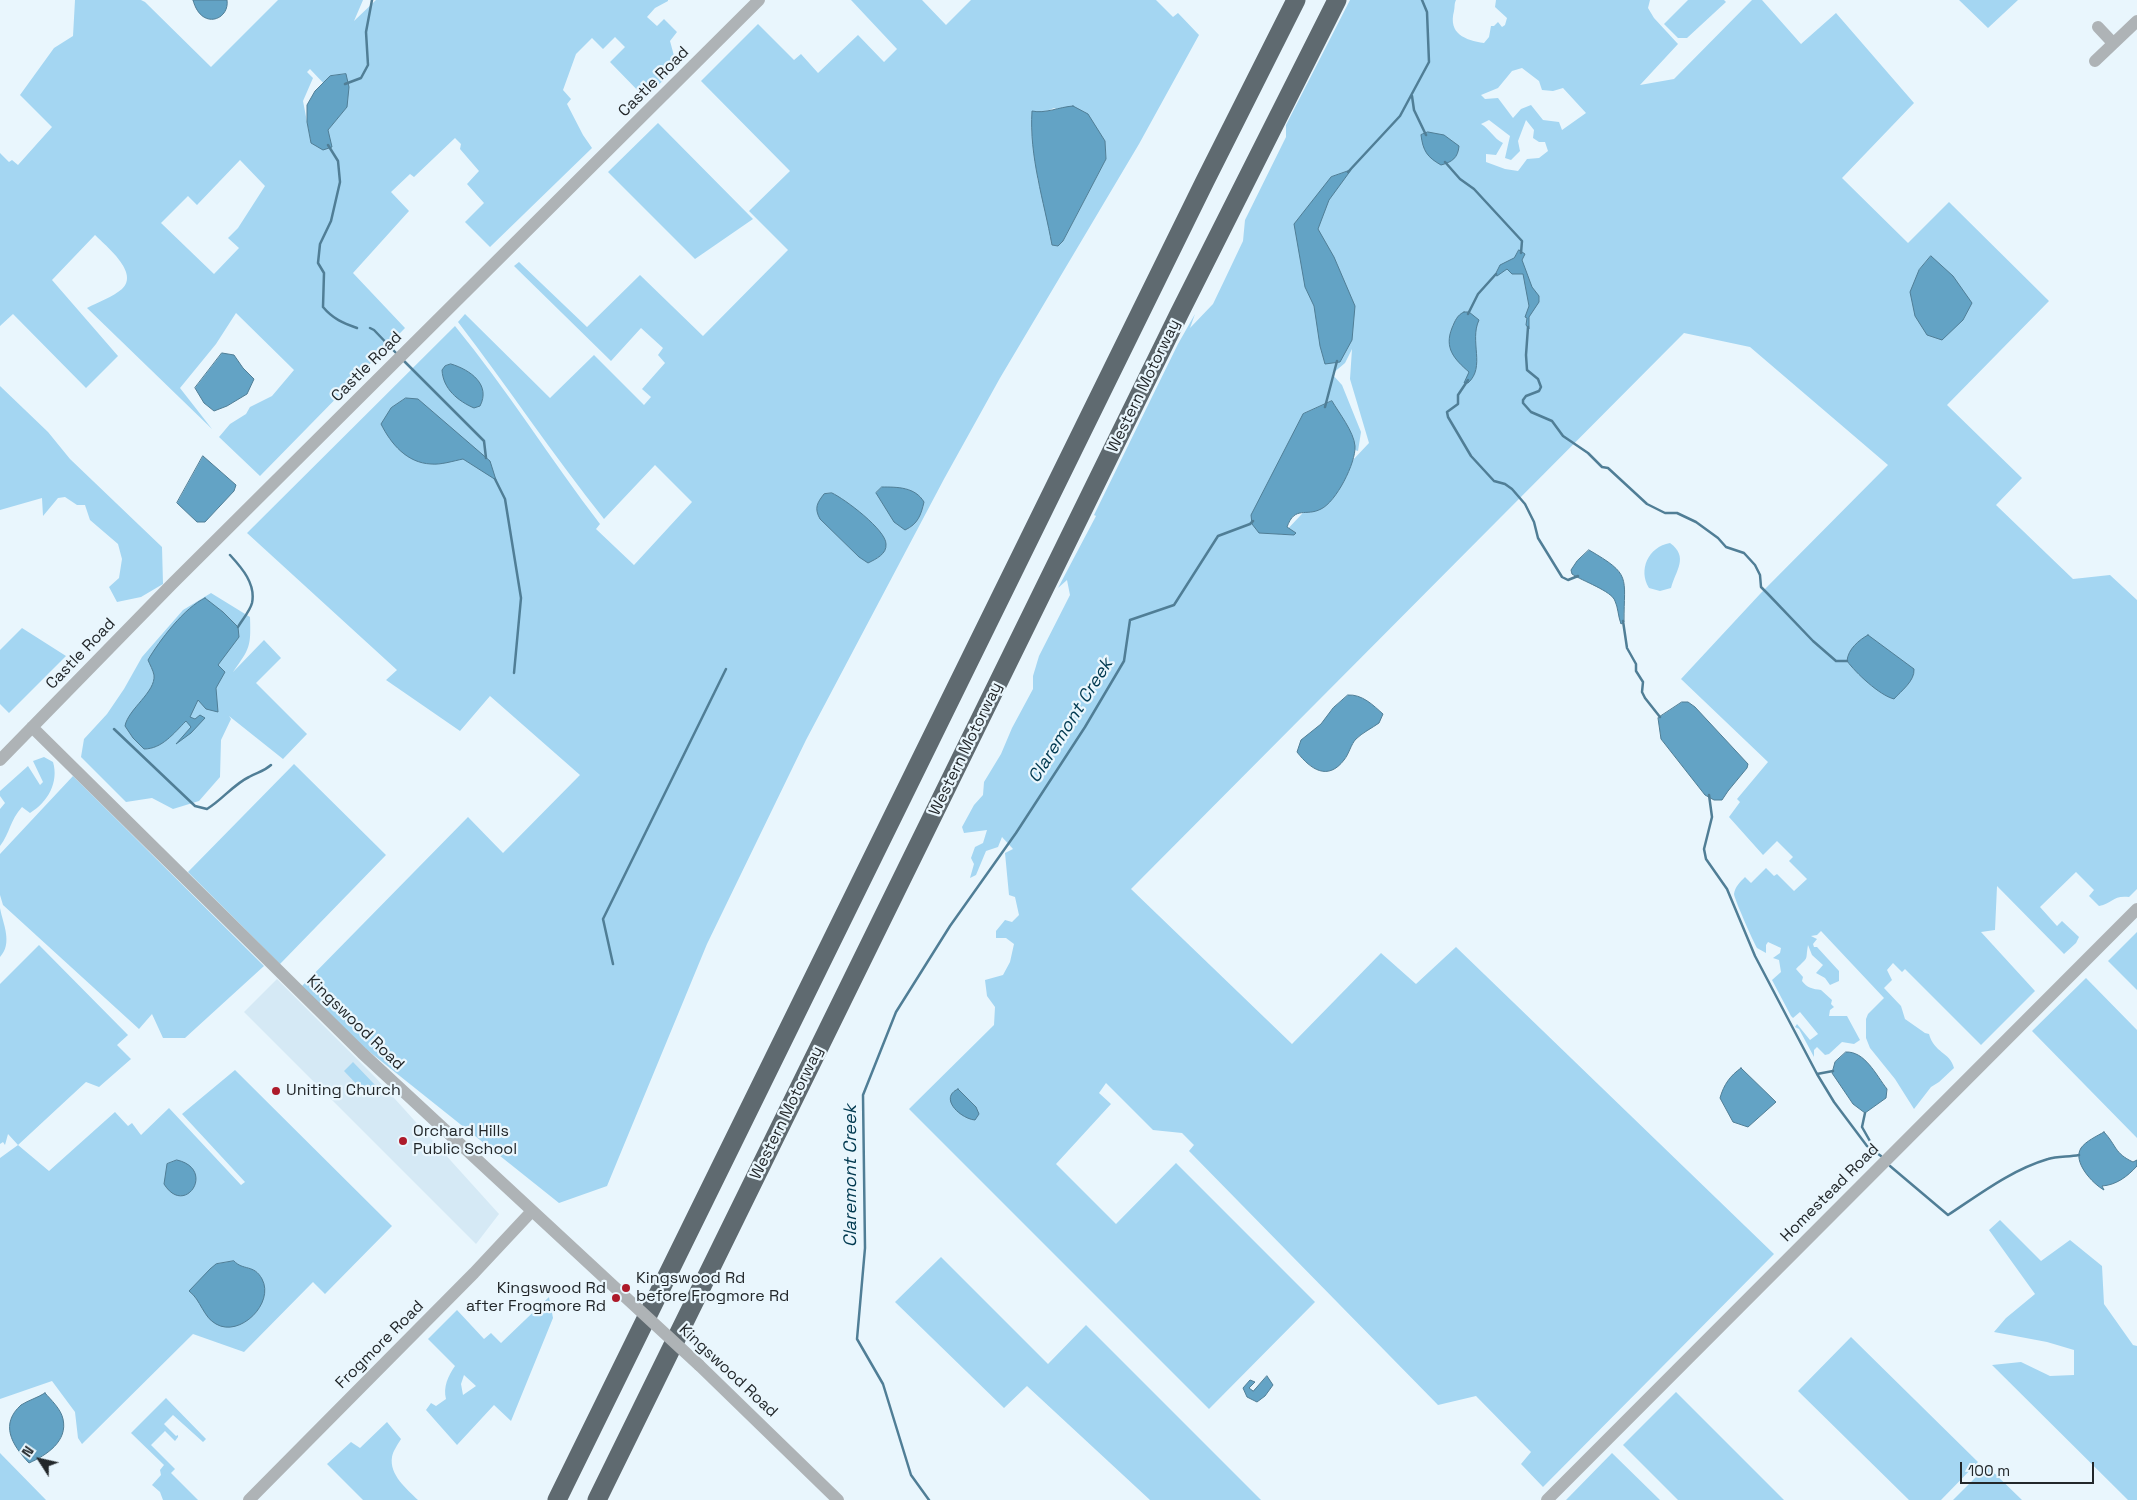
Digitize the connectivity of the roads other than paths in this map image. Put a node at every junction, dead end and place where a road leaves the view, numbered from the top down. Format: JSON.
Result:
{"nodes":[{"id":1,"x":759,"y":0,"type":"edge"},
{"id":2,"x":1296,"y":0,"type":"edge"},
{"id":3,"x":1337,"y":0,"type":"edge"},
{"id":4,"x":2137,"y":21,"type":"edge"},
{"id":5,"x":2098,"y":27,"type":"dead end"},
{"id":6,"x":2113,"y":43,"type":"junction"},
{"id":7,"x":2096,"y":61,"type":"dead end"},
{"id":8,"x":32,"y":727,"type":"junction"},
{"id":9,"x":3,"y":751,"type":"edge"},
{"id":10,"x":2137,"y":909,"type":"edge"},
{"id":11,"x":532,"y":1211,"type":"junction"},
{"id":12,"x":248,"y":1500,"type":"edge"},
{"id":13,"x":557,"y":1500,"type":"edge"},
{"id":14,"x":597,"y":1500,"type":"edge"},
{"id":15,"x":838,"y":1500,"type":"edge"},
{"id":16,"x":1548,"y":1500,"type":"edge"}],
"edges":[{"from":1,"to":8,"type":"street","name":"Castle Road"},
{"from":2,"to":13,"type":"highway"},
{"from":3,"to":14,"type":"highway","name":"Western Motorway"},
{"from":4,"to":6,"type":"street"},
{"from":5,"to":6,"type":"street"},
{"from":6,"to":7,"type":"street"},
{"from":8,"to":9,"type":"street","name":"Castle Road"},
{"from":8,"to":11,"type":"street","name":"Kingswood Road"},
{"from":10,"to":16,"type":"street","name":"Homestead Road"},
{"from":11,"to":12,"type":"street","name":"Frogmore Road"},
{"from":11,"to":15,"type":"street","name":"Kingswood Road","bridge":true}]}
